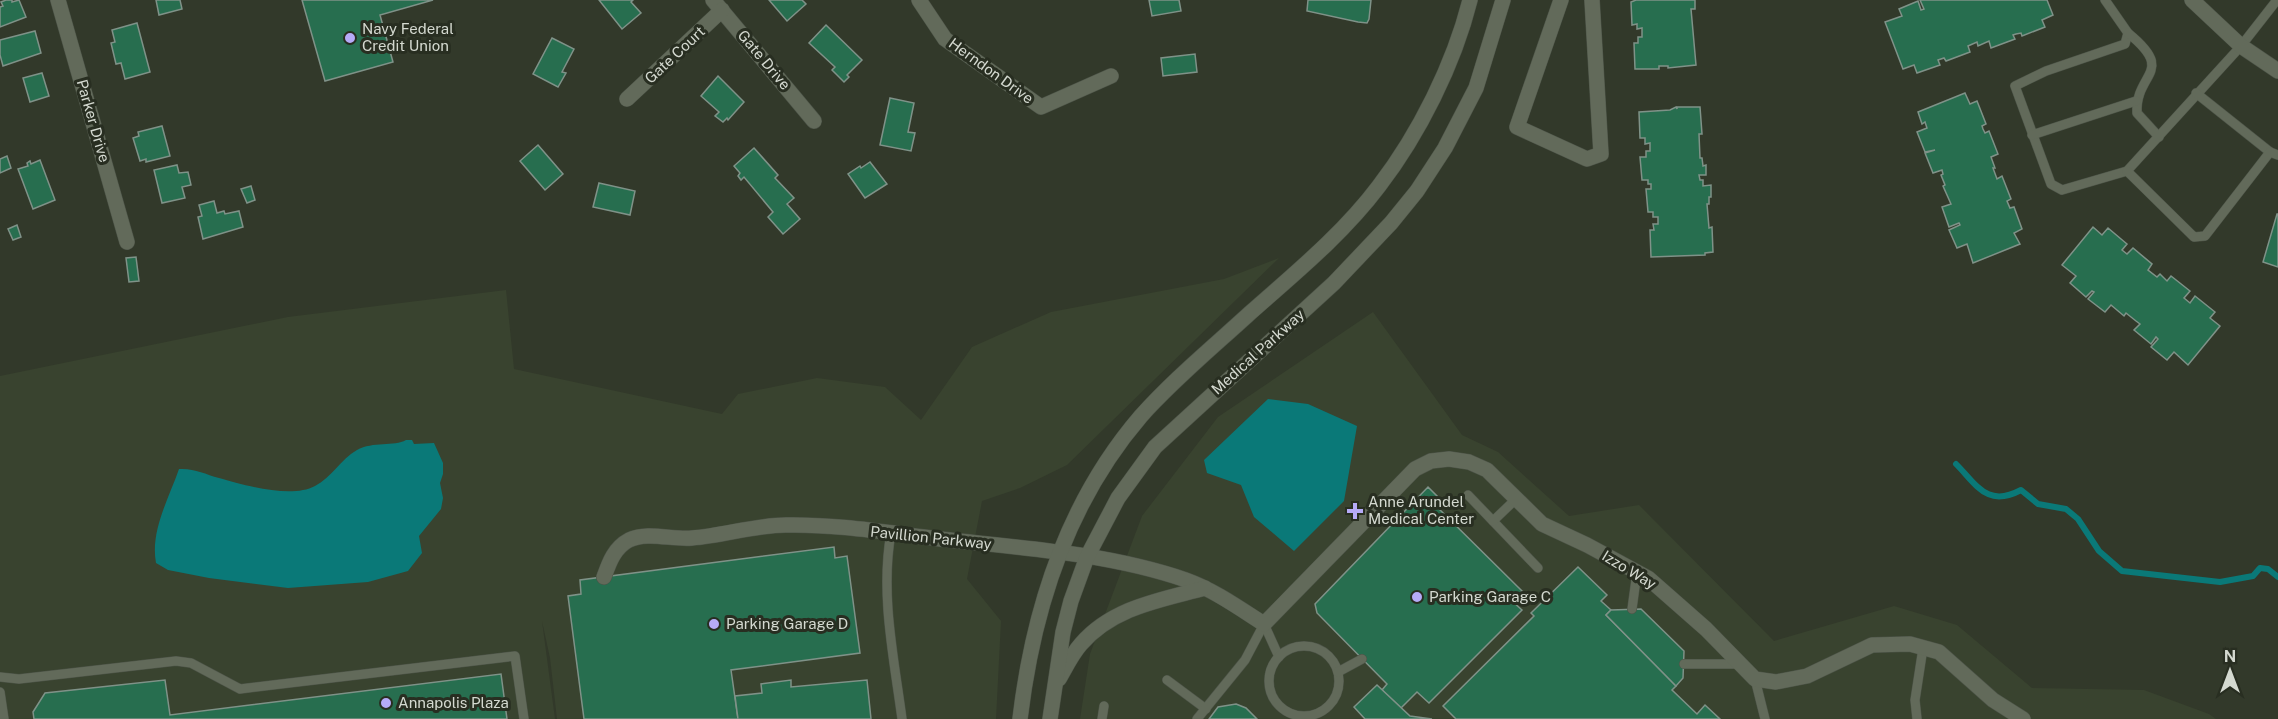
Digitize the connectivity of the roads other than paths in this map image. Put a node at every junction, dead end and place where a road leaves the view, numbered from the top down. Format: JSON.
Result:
{"nodes":[{"id":1,"x":58,"y":0,"type":"edge"},
{"id":2,"x":919,"y":0,"type":"edge"},
{"id":3,"x":1470,"y":0,"type":"edge"},
{"id":4,"x":1503,"y":0,"type":"edge"},
{"id":5,"x":1561,"y":0,"type":"edge"},
{"id":6,"x":1592,"y":0,"type":"edge"},
{"id":7,"x":2106,"y":0,"type":"edge"},
{"id":8,"x":2192,"y":0,"type":"edge"},
{"id":9,"x":2277,"y":0,"type":"edge"},
{"id":10,"x":718,"y":5,"type":"edge"},
{"id":11,"x":2128,"y":33,"type":"junction"},
{"id":12,"x":2241,"y":46,"type":"junction"},
{"id":13,"x":2278,"y":70,"type":"edge"},
{"id":14,"x":1112,"y":76,"type":"dead end"},
{"id":15,"x":2196,"y":93,"type":"junction"},
{"id":16,"x":627,"y":99,"type":"dead end"},
{"id":17,"x":2136,"y":101,"type":"junction"},
{"id":18,"x":814,"y":121,"type":"dead end"},
{"id":19,"x":2032,"y":135,"type":"junction"},
{"id":20,"x":2159,"y":136,"type":"junction"},
{"id":21,"x":2274,"y":154,"type":"edge"},
{"id":22,"x":2127,"y":171,"type":"junction"},
{"id":23,"x":127,"y":242,"type":"dead end"},
{"id":24,"x":1468,"y":495,"type":"dead end"},
{"id":25,"x":1516,"y":499,"type":"junction"},
{"id":26,"x":1493,"y":521,"type":"junction"},
{"id":27,"x":891,"y":533,"type":"junction"},
{"id":28,"x":1059,"y":551,"type":"junction"},
{"id":29,"x":1087,"y":556,"type":"junction"},
{"id":30,"x":1538,"y":568,"type":"dead end"},
{"id":31,"x":1636,"y":572,"type":"junction"},
{"id":32,"x":604,"y":577,"type":"dead end"},
{"id":33,"x":1205,"y":588,"type":"junction"},
{"id":34,"x":1632,"y":609,"type":"dead end"},
{"id":35,"x":1264,"y":624,"type":"junction"},
{"id":36,"x":1923,"y":648,"type":"junction"},
{"id":37,"x":1279,"y":657,"type":"junction"},
{"id":38,"x":1362,"y":659,"type":"dead end"},
{"id":39,"x":1684,"y":664,"type":"dead end"},
{"id":40,"x":1739,"y":664,"type":"junction"},
{"id":41,"x":1338,"y":672,"type":"junction"},
{"id":42,"x":0,"y":677,"type":"edge"},
{"id":43,"x":1755,"y":679,"type":"junction"},
{"id":44,"x":1167,"y":680,"type":"dead end"},
{"id":45,"x":1053,"y":690,"type":"junction"},
{"id":46,"x":0,"y":692,"type":"edge"},
{"id":47,"x":1104,"y":706,"type":"dead end"},
{"id":48,"x":1206,"y":709,"type":"junction"},
{"id":49,"x":4,"y":719,"type":"edge"},
{"id":50,"x":524,"y":719,"type":"edge"},
{"id":51,"x":902,"y":719,"type":"edge"},
{"id":52,"x":1020,"y":719,"type":"edge"},
{"id":53,"x":1050,"y":719,"type":"edge"},
{"id":54,"x":1102,"y":719,"type":"edge"},
{"id":55,"x":1197,"y":719,"type":"edge"},
{"id":56,"x":1765,"y":719,"type":"edge"},
{"id":57,"x":1917,"y":719,"type":"edge"},
{"id":58,"x":2023,"y":719,"type":"edge"}],
"edges":[{"from":1,"to":23,"type":"street","name":"Parker Drive"},
{"from":2,"to":14,"type":"street","name":"Herndon Drive"},
{"from":3,"to":28,"type":"street"},
{"from":4,"to":29,"type":"street","name":"Medical Parkway"},
{"from":5,"to":6,"type":"street"},
{"from":7,"to":11,"type":"lane"},
{"from":8,"to":12,"type":"street"},
{"from":9,"to":12,"type":"lane"},
{"from":10,"to":16,"type":"street","name":"Gate Court"},
{"from":10,"to":18,"type":"street","name":"Gate Drive"},
{"from":11,"to":17,"type":"lane"},
{"from":11,"to":19,"type":"lane"},
{"from":12,"to":13,"type":"street"},
{"from":12,"to":15,"type":"lane"},
{"from":15,"to":20,"type":"lane"},
{"from":15,"to":21,"type":"lane"},
{"from":17,"to":19,"type":"lane"},
{"from":17,"to":20,"type":"lane"},
{"from":19,"to":22,"type":"lane"},
{"from":20,"to":22,"type":"lane"},
{"from":21,"to":22,"type":"lane"},
{"from":24,"to":26,"type":"lane"},
{"from":25,"to":26,"type":"lane"},
{"from":25,"to":31,"type":"street","name":"Izzo Way"},
{"from":25,"to":35,"type":"street","name":"Izzo Way"},
{"from":26,"to":30,"type":"lane"},
{"from":27,"to":28,"type":"street","name":"Pavillion Parkway"},
{"from":27,"to":32,"type":"street","name":"Pavillion Parkway"},
{"from":27,"to":51,"type":"lane"},
{"from":28,"to":29,"type":"street","name":"Pavillion Parkway"},
{"from":28,"to":52,"type":"street"},
{"from":29,"to":33,"type":"street","name":"Pavillion Parkway"},
{"from":29,"to":45,"type":"street","name":"Medical Parkway"},
{"from":31,"to":34,"type":"lane"},
{"from":31,"to":40,"type":"street","name":"Izzo Way"},
{"from":33,"to":35,"type":"street","name":"Pavillion Parkway"},
{"from":33,"to":45,"type":"street"},
{"from":35,"to":37,"type":"lane"},
{"from":35,"to":48,"type":"lane"},
{"from":36,"to":43,"type":"street"},
{"from":36,"to":57,"type":"lane"},
{"from":36,"to":58,"type":"street"},
{"from":37,"to":41,"type":"lane"},
{"from":37,"to":41,"type":"lane"},
{"from":38,"to":41,"type":"lane"},
{"from":39,"to":40,"type":"lane"},
{"from":40,"to":43,"type":"street","name":"Izzo Way"},
{"from":42,"to":50,"type":"lane"},
{"from":43,"to":56,"type":"lane"},
{"from":44,"to":48,"type":"lane"},
{"from":45,"to":53,"type":"street","name":"Medical Parkway"},
{"from":46,"to":49,"type":"lane"},
{"from":47,"to":54,"type":"lane"},
{"from":48,"to":55,"type":"lane"}]}
